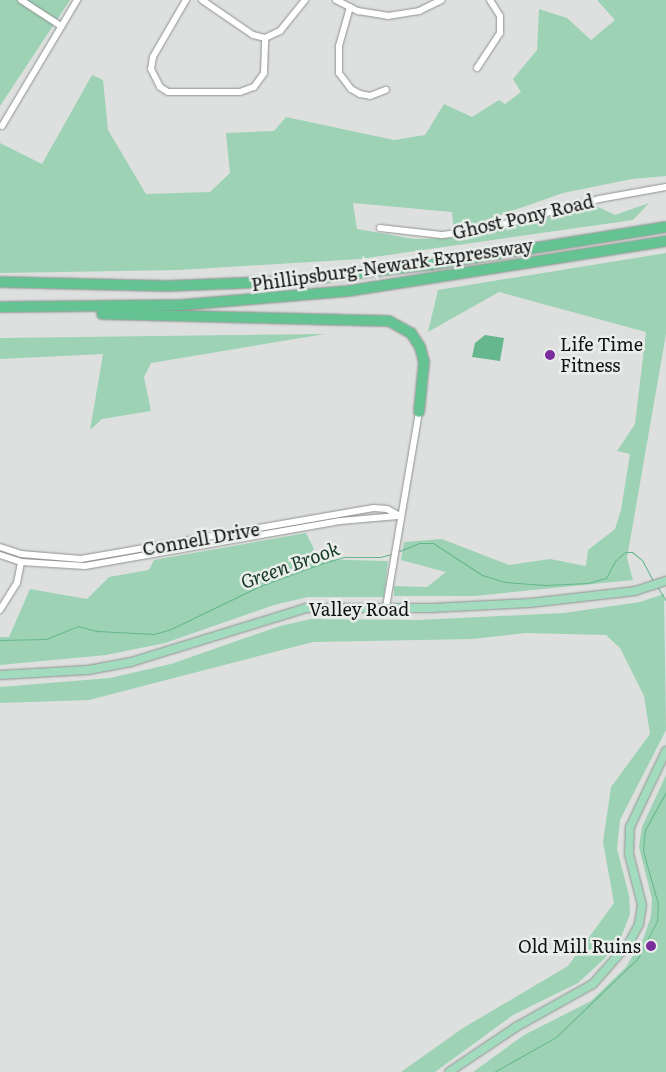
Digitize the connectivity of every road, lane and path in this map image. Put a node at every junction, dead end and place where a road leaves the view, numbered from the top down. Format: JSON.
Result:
{"nodes":[{"id":1,"x":21,"y":0,"type":"edge"},
{"id":2,"x":77,"y":0,"type":"edge"},
{"id":3,"x":186,"y":0,"type":"edge"},
{"id":4,"x":202,"y":0,"type":"edge"},
{"id":5,"x":305,"y":0,"type":"edge"},
{"id":6,"x":336,"y":0,"type":"edge"},
{"id":7,"x":442,"y":0,"type":"edge"},
{"id":8,"x":490,"y":0,"type":"edge"},
{"id":9,"x":350,"y":7,"type":"junction"},
{"id":10,"x":61,"y":26,"type":"junction"},
{"id":11,"x":265,"y":38,"type":"junction"},
{"id":12,"x":477,"y":68,"type":"dead end"},
{"id":13,"x":386,"y":90,"type":"dead end"},
{"id":14,"x":2,"y":126,"type":"dead end"},
{"id":15,"x":666,"y":187,"type":"edge"},
{"id":16,"x":666,"y":226,"type":"edge"},
{"id":17,"x":380,"y":228,"type":"dead end"},
{"id":18,"x":666,"y":241,"type":"edge"},
{"id":19,"x":0,"y":282,"type":"edge"},
{"id":20,"x":0,"y":307,"type":"edge"},
{"id":21,"x":74,"y":308,"type":"junction"},
{"id":22,"x":419,"y":412,"type":"joint"},
{"id":23,"x":400,"y":516,"type":"junction"},
{"id":24,"x":0,"y":547,"type":"edge"},
{"id":25,"x":0,"y":555,"type":"edge"},
{"id":26,"x":21,"y":562,"type":"junction"},
{"id":27,"x":665,"y":582,"type":"edge"},
{"id":28,"x":386,"y":607,"type":"junction"},
{"id":29,"x":0,"y":610,"type":"edge"},
{"id":30,"x":0,"y":675,"type":"edge"},
{"id":31,"x":666,"y":751,"type":"edge"},
{"id":32,"x":449,"y":1072,"type":"edge"}],
"edges":[{"from":1,"to":10,"type":"street"},
{"from":2,"to":10,"type":"street"},
{"from":3,"to":11,"type":"street"},
{"from":4,"to":11,"type":"street"},
{"from":5,"to":11,"type":"street"},
{"from":6,"to":9,"type":"street"},
{"from":7,"to":9,"type":"street"},
{"from":8,"to":12,"type":"street"},
{"from":9,"to":13,"type":"street"},
{"from":10,"to":14,"type":"street"},
{"from":15,"to":17,"type":"street","name":"Ghost Pony Road"},
{"from":16,"to":19,"type":"highway","name":"Phillipsburg-Newark Expressway"},
{"from":18,"to":21,"type":"highway","name":"Phillipsburg-Newark Expressway"},
{"from":20,"to":21,"type":"highway","name":"Phillipsburg-Newark Expressway"},
{"from":21,"to":22,"type":"highway"},
{"from":22,"to":23,"type":"street"},
{"from":23,"to":24,"type":"street","name":"Connell Drive"},
{"from":23,"to":26,"type":"street","name":"Connell Drive"},
{"from":23,"to":28,"type":"street"},
{"from":25,"to":26,"type":"street","name":"Connell Drive"},
{"from":26,"to":29,"type":"street"},
{"from":27,"to":28,"type":"main road","name":"Valley Road"},
{"from":28,"to":30,"type":"main road","name":"Valley Road"},
{"from":31,"to":32,"type":"main road"}]}
